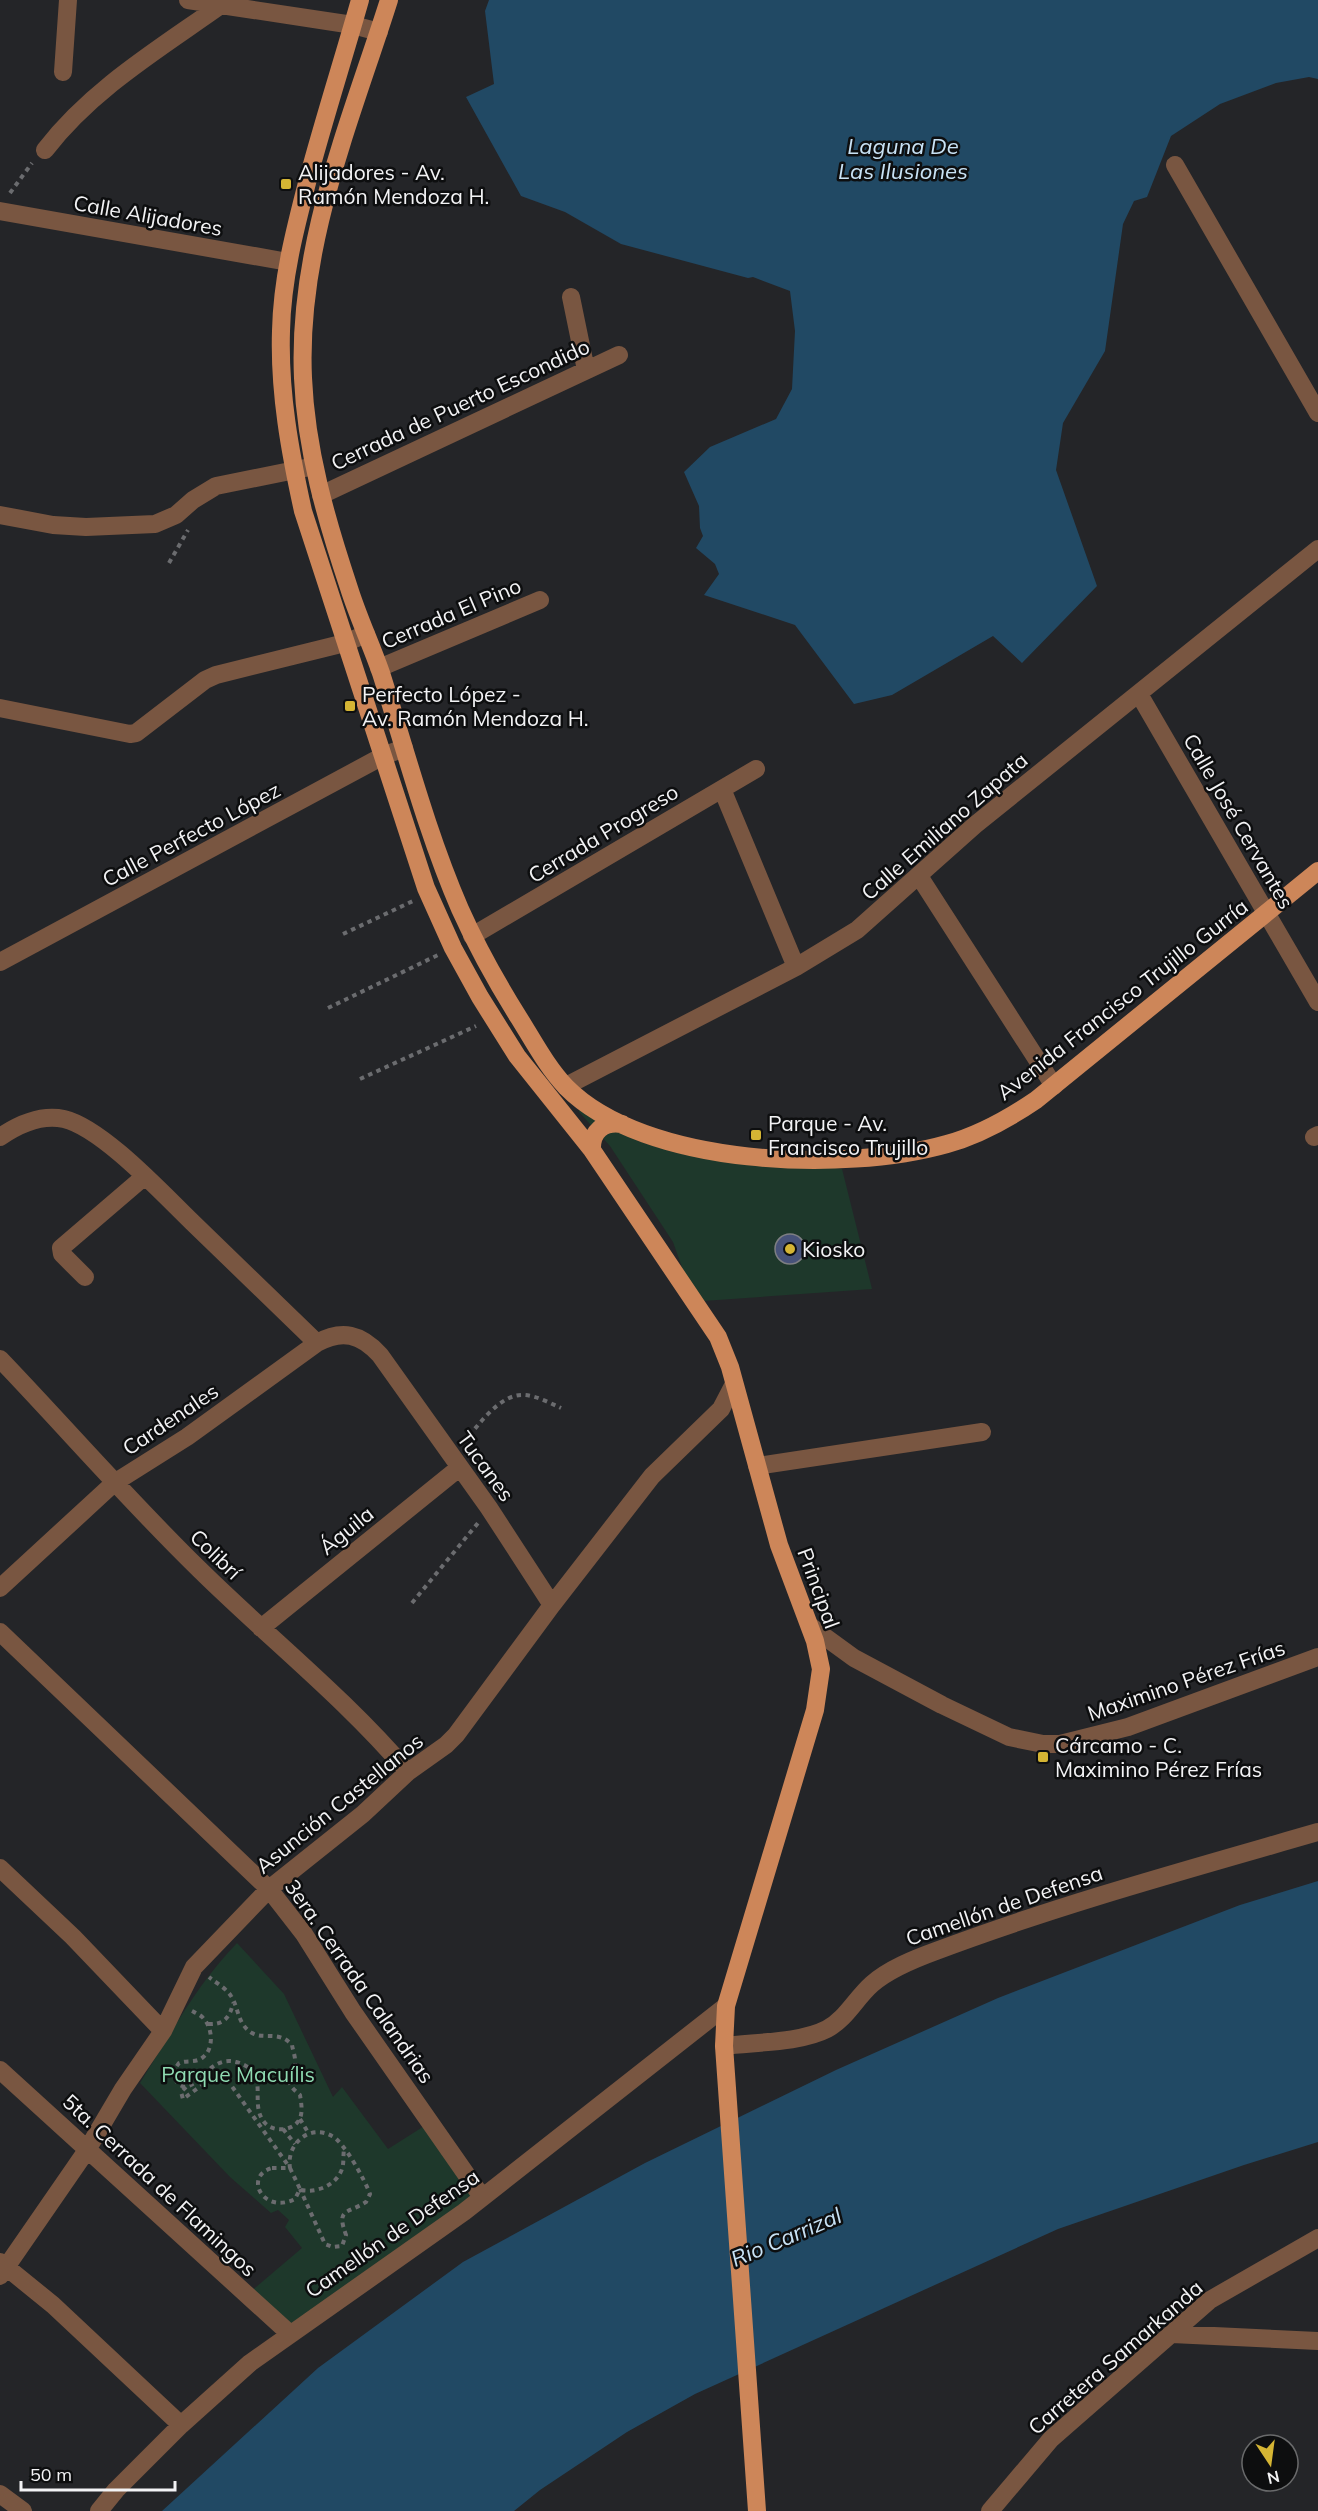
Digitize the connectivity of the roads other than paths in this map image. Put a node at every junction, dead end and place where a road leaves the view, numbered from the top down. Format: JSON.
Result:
{"nodes":[{"id":1,"x":68,"y":0,"type":"edge"},
{"id":2,"x":188,"y":0,"type":"edge"},
{"id":3,"x":360,"y":0,"type":"edge"},
{"id":4,"x":389,"y":0,"type":"edge"},
{"id":5,"x":221,"y":5,"type":"junction"},
{"id":6,"x":353,"y":25,"type":"junction"},
{"id":7,"x":379,"y":32,"type":"junction"},
{"id":8,"x":63,"y":72,"type":"dead end"},
{"id":9,"x":45,"y":150,"type":"road end"},
{"id":10,"x":1176,"y":165,"type":"dead end"},
{"id":11,"x":0,"y":211,"type":"edge"},
{"id":12,"x":288,"y":262,"type":"junction"},
{"id":13,"x":571,"y":297,"type":"dead end"},
{"id":14,"x":619,"y":355,"type":"dead end"},
{"id":15,"x":586,"y":370,"type":"junction"},
{"id":16,"x":1318,"y":413,"type":"edge"},
{"id":17,"x":314,"y":466,"type":"junction"},
{"id":18,"x":294,"y":469,"type":"junction"},
{"id":19,"x":321,"y":495,"type":"junction"},
{"id":20,"x":0,"y":516,"type":"edge"},
{"id":21,"x":1318,"y":549,"type":"edge"},
{"id":22,"x":540,"y":600,"type":"dead end"},
{"id":23,"x":366,"y":634,"type":"junction"},
{"id":24,"x":345,"y":643,"type":"junction"},
{"id":25,"x":379,"y":668,"type":"junction"},
{"id":26,"x":1138,"y":694,"type":"junction"},
{"id":27,"x":0,"y":708,"type":"edge"},
{"id":28,"x":404,"y":748,"type":"junction"},
{"id":29,"x":383,"y":756,"type":"junction"},
{"id":30,"x":756,"y":769,"type":"dead end"},
{"id":31,"x":722,"y":789,"type":"junction"},
{"id":32,"x":1318,"y":871,"type":"edge"},
{"id":33,"x":919,"y":876,"type":"junction"},
{"id":34,"x":1267,"y":913,"type":"junction"},
{"id":35,"x":472,"y":936,"type":"junction"},
{"id":36,"x":0,"y":962,"type":"edge"},
{"id":37,"x":796,"y":967,"type":"junction"},
{"id":38,"x":1318,"y":1002,"type":"edge"},
{"id":39,"x":566,"y":1086,"type":"junction"},
{"id":40,"x":1054,"y":1086,"type":"junction"},
{"id":41,"x":622,"y":1124,"type":"junction"},
{"id":42,"x":0,"y":1137,"type":"edge"},
{"id":43,"x":592,"y":1150,"type":"junction"},
{"id":44,"x":145,"y":1176,"type":"junction"},
{"id":45,"x":85,"y":1277,"type":"dead end"},
{"id":46,"x":317,"y":1343,"type":"junction"},
{"id":47,"x":380,"y":1355,"type":"joint"},
{"id":48,"x":0,"y":1359,"type":"edge"},
{"id":49,"x":734,"y":1384,"type":"junction"},
{"id":50,"x":982,"y":1432,"type":"dead end"},
{"id":51,"x":455,"y":1462,"type":"junction"},
{"id":52,"x":757,"y":1466,"type":"junction"},
{"id":53,"x":114,"y":1483,"type":"junction"},
{"id":54,"x":0,"y":1588,"type":"edge"},
{"id":55,"x":552,"y":1605,"type":"junction"},
{"id":56,"x":810,"y":1626,"type":"junction"},
{"id":57,"x":261,"y":1628,"type":"junction"},
{"id":58,"x":0,"y":1632,"type":"edge"},
{"id":59,"x":1318,"y":1657,"type":"edge"},
{"id":60,"x":408,"y":1772,"type":"junction"},
{"id":61,"x":1318,"y":1832,"type":"edge"},
{"id":62,"x":0,"y":1868,"type":"edge"},
{"id":63,"x":269,"y":1889,"type":"junction"},
{"id":64,"x":726,"y":2006,"type":"junction"},
{"id":65,"x":163,"y":2031,"type":"junction"},
{"id":66,"x":724,"y":2046,"type":"junction"},
{"id":67,"x":0,"y":2070,"type":"edge"},
{"id":68,"x":87,"y":2150,"type":"junction"},
{"id":69,"x":482,"y":2198,"type":"junction"},
{"id":70,"x":1318,"y":2238,"type":"edge"},
{"id":71,"x":2,"y":2269,"type":"edge"},
{"id":72,"x":289,"y":2333,"type":"junction"},
{"id":73,"x":1172,"y":2334,"type":"junction"},
{"id":74,"x":1318,"y":2341,"type":"edge"},
{"id":75,"x":181,"y":2424,"type":"junction"},
{"id":76,"x":0,"y":2494,"type":"edge"},
{"id":77,"x":23,"y":2511,"type":"edge"},
{"id":78,"x":99,"y":2511,"type":"edge"},
{"id":79,"x":757,"y":2511,"type":"edge"},
{"id":80,"x":990,"y":2511,"type":"edge"}],
"edges":[{"from":1,"to":8,"type":"street"},
{"from":2,"to":5,"type":"street"},
{"from":3,"to":6,"type":"main road","name":"Principal"},
{"from":4,"to":7,"type":"main road","name":"Avenida Francisco Trujillo Gurría"},
{"from":5,"to":6,"type":"street"},
{"from":5,"to":9,"type":"street"},
{"from":6,"to":7,"type":"street"},
{"from":6,"to":12,"type":"main road","name":"Principal"},
{"from":7,"to":17,"type":"main road","name":"Avenida Francisco Trujillo Gurría"},
{"from":10,"to":16,"type":"street"},
{"from":11,"to":12,"type":"street","name":"Calle Alijadores"},
{"from":12,"to":18,"type":"main road","name":"Principal"},
{"from":13,"to":15,"type":"street"},
{"from":14,"to":15,"type":"street","name":"Cerrada de Puerto Escondido"},
{"from":15,"to":19,"type":"street","name":"Cerrada de Puerto Escondido"},
{"from":17,"to":18,"type":"street"},
{"from":17,"to":19,"type":"main road","name":"Avenida Francisco Trujillo Gurría"},
{"from":18,"to":20,"type":"street"},
{"from":18,"to":24,"type":"main road","name":"Principal"},
{"from":19,"to":23,"type":"main road","name":"Avenida Francisco Trujillo Gurría"},
{"from":21,"to":26,"type":"street","name":"Calle Emiliano Zapata"},
{"from":22,"to":25,"type":"street","name":"Cerrada El Pino"},
{"from":23,"to":24,"type":"street"},
{"from":23,"to":25,"type":"main road","name":"Avenida Francisco Trujillo Gurría"},
{"from":24,"to":27,"type":"street"},
{"from":24,"to":29,"type":"main road","name":"Principal"},
{"from":25,"to":28,"type":"main road","name":"Avenida Francisco Trujillo Gurría"},
{"from":26,"to":33,"type":"street","name":"Calle Emiliano Zapata"},
{"from":26,"to":34,"type":"street","name":"Calle José Cervantes"},
{"from":28,"to":29,"type":"street","name":"Calle Perfecto López"},
{"from":28,"to":35,"type":"main road","name":"Avenida Francisco Trujillo Gurría"},
{"from":29,"to":36,"type":"street","name":"Calle Perfecto López"},
{"from":29,"to":43,"type":"main road","name":"Principal"},
{"from":30,"to":31,"type":"street","name":"Cerrada Progreso"},
{"from":31,"to":35,"type":"street","name":"Cerrada Progreso"},
{"from":31,"to":37,"type":"street"},
{"from":32,"to":34,"type":"main road","name":"Avenida Francisco Trujillo Gurría"},
{"from":33,"to":37,"type":"street","name":"Calle Emiliano Zapata"},
{"from":33,"to":40,"type":"street"},
{"from":34,"to":38,"type":"street","name":"Calle José Cervantes"},
{"from":34,"to":40,"type":"main road","name":"Avenida Francisco Trujillo Gurría"},
{"from":35,"to":39,"type":"main road","name":"Avenida Francisco Trujillo Gurría"},
{"from":37,"to":39,"type":"street","name":"Calle Emiliano Zapata"},
{"from":39,"to":41,"type":"main road","name":"Avenida Francisco Trujillo Gurría"},
{"from":40,"to":41,"type":"main road","name":"Avenida Francisco Trujillo Gurría"},
{"from":41,"to":43,"type":"main road"},
{"from":42,"to":44,"type":"street"},
{"from":43,"to":49,"type":"main road","name":"Principal"},
{"from":44,"to":45,"type":"street"},
{"from":44,"to":46,"type":"street"},
{"from":46,"to":47,"type":"street","name":"Cardenales"},
{"from":46,"to":53,"type":"street","name":"Cardenales"},
{"from":47,"to":51,"type":"street","name":"Tucanes"},
{"from":48,"to":53,"type":"street","name":"Colibrí"},
{"from":49,"to":52,"type":"main road","name":"Principal"},
{"from":49,"to":55,"type":"street","name":"Asunción Castellanos"},
{"from":50,"to":52,"type":"street"},
{"from":51,"to":55,"type":"street","name":"Tucanes"},
{"from":51,"to":57,"type":"street","name":"Águila"},
{"from":52,"to":56,"type":"main road","name":"Principal"},
{"from":53,"to":54,"type":"street","name":"Cardenales"},
{"from":53,"to":57,"type":"street","name":"Colibrí"},
{"from":55,"to":60,"type":"street","name":"Asunción Castellanos"},
{"from":56,"to":59,"type":"street","name":"Maximino Pérez Frías"},
{"from":56,"to":64,"type":"main road","name":"Principal"},
{"from":57,"to":60,"type":"street","name":"Colibrí"},
{"from":58,"to":63,"type":"street","name":"3era. Cerrada Calandrias"},
{"from":60,"to":63,"type":"street","name":"Asunción Castellanos"},
{"from":61,"to":66,"type":"street","name":"Camellón de Defensa"},
{"from":62,"to":65,"type":"street"},
{"from":63,"to":65,"type":"street","name":"Asunción Castellanos"},
{"from":63,"to":69,"type":"street","name":"3era. Cerrada Calandrias"},
{"from":64,"to":66,"type":"main road","name":"Principal"},
{"from":64,"to":69,"type":"street","name":"Camellón de Defensa"},
{"from":65,"to":68,"type":"street","name":"Asunción Castellanos"},
{"from":66,"to":79,"type":"main road","name":"Principal"},
{"from":67,"to":68,"type":"street","name":"5ta. Cerrada de Flamingos"},
{"from":68,"to":71,"type":"street","name":"Asunción Castellanos"},
{"from":68,"to":72,"type":"street","name":"5ta. Cerrada de Flamingos"},
{"from":69,"to":72,"type":"street","name":"Camellón de Defensa"},
{"from":70,"to":73,"type":"street","name":"Carretera Samarkanda"},
{"from":71,"to":75,"type":"street"},
{"from":72,"to":75,"type":"street","name":"Camellón de Defensa"},
{"from":73,"to":74,"type":"street"},
{"from":73,"to":80,"type":"street","name":"Carretera Samarkanda"},
{"from":75,"to":78,"type":"street","name":"Camellón de Defensa"},
{"from":76,"to":77,"type":"street"}]}
